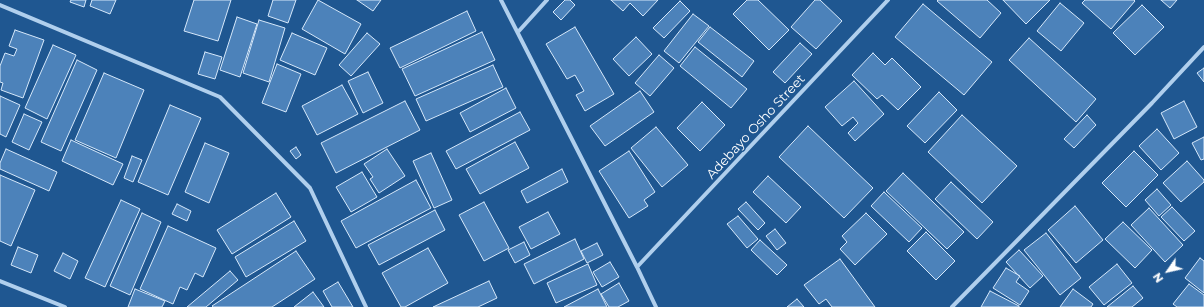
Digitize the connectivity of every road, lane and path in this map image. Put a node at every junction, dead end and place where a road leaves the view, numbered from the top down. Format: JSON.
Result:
{"nodes":[{"id":1,"x":501,"y":0,"type":"edge"},
{"id":2,"x":547,"y":0,"type":"edge"},
{"id":3,"x":888,"y":0,"type":"edge"},
{"id":4,"x":0,"y":5,"type":"edge"},
{"id":5,"x":518,"y":32,"type":"junction"},
{"id":6,"x":1204,"y":47,"type":"edge"},
{"id":7,"x":637,"y":267,"type":"junction"},
{"id":8,"x":0,"y":281,"type":"edge"},
{"id":9,"x":65,"y":307,"type":"edge"},
{"id":10,"x":366,"y":307,"type":"edge"},
{"id":11,"x":656,"y":307,"type":"edge"},
{"id":12,"x":952,"y":307,"type":"edge"}],
"edges":[{"from":1,"to":5,"type":"street"},
{"from":2,"to":5,"type":"street"},
{"from":3,"to":7,"type":"street","name":"Adebayo Osho Street"},
{"from":4,"to":10,"type":"street"},
{"from":5,"to":7,"type":"street"},
{"from":6,"to":12,"type":"street"},
{"from":7,"to":11,"type":"street"},
{"from":8,"to":9,"type":"street"}]}
